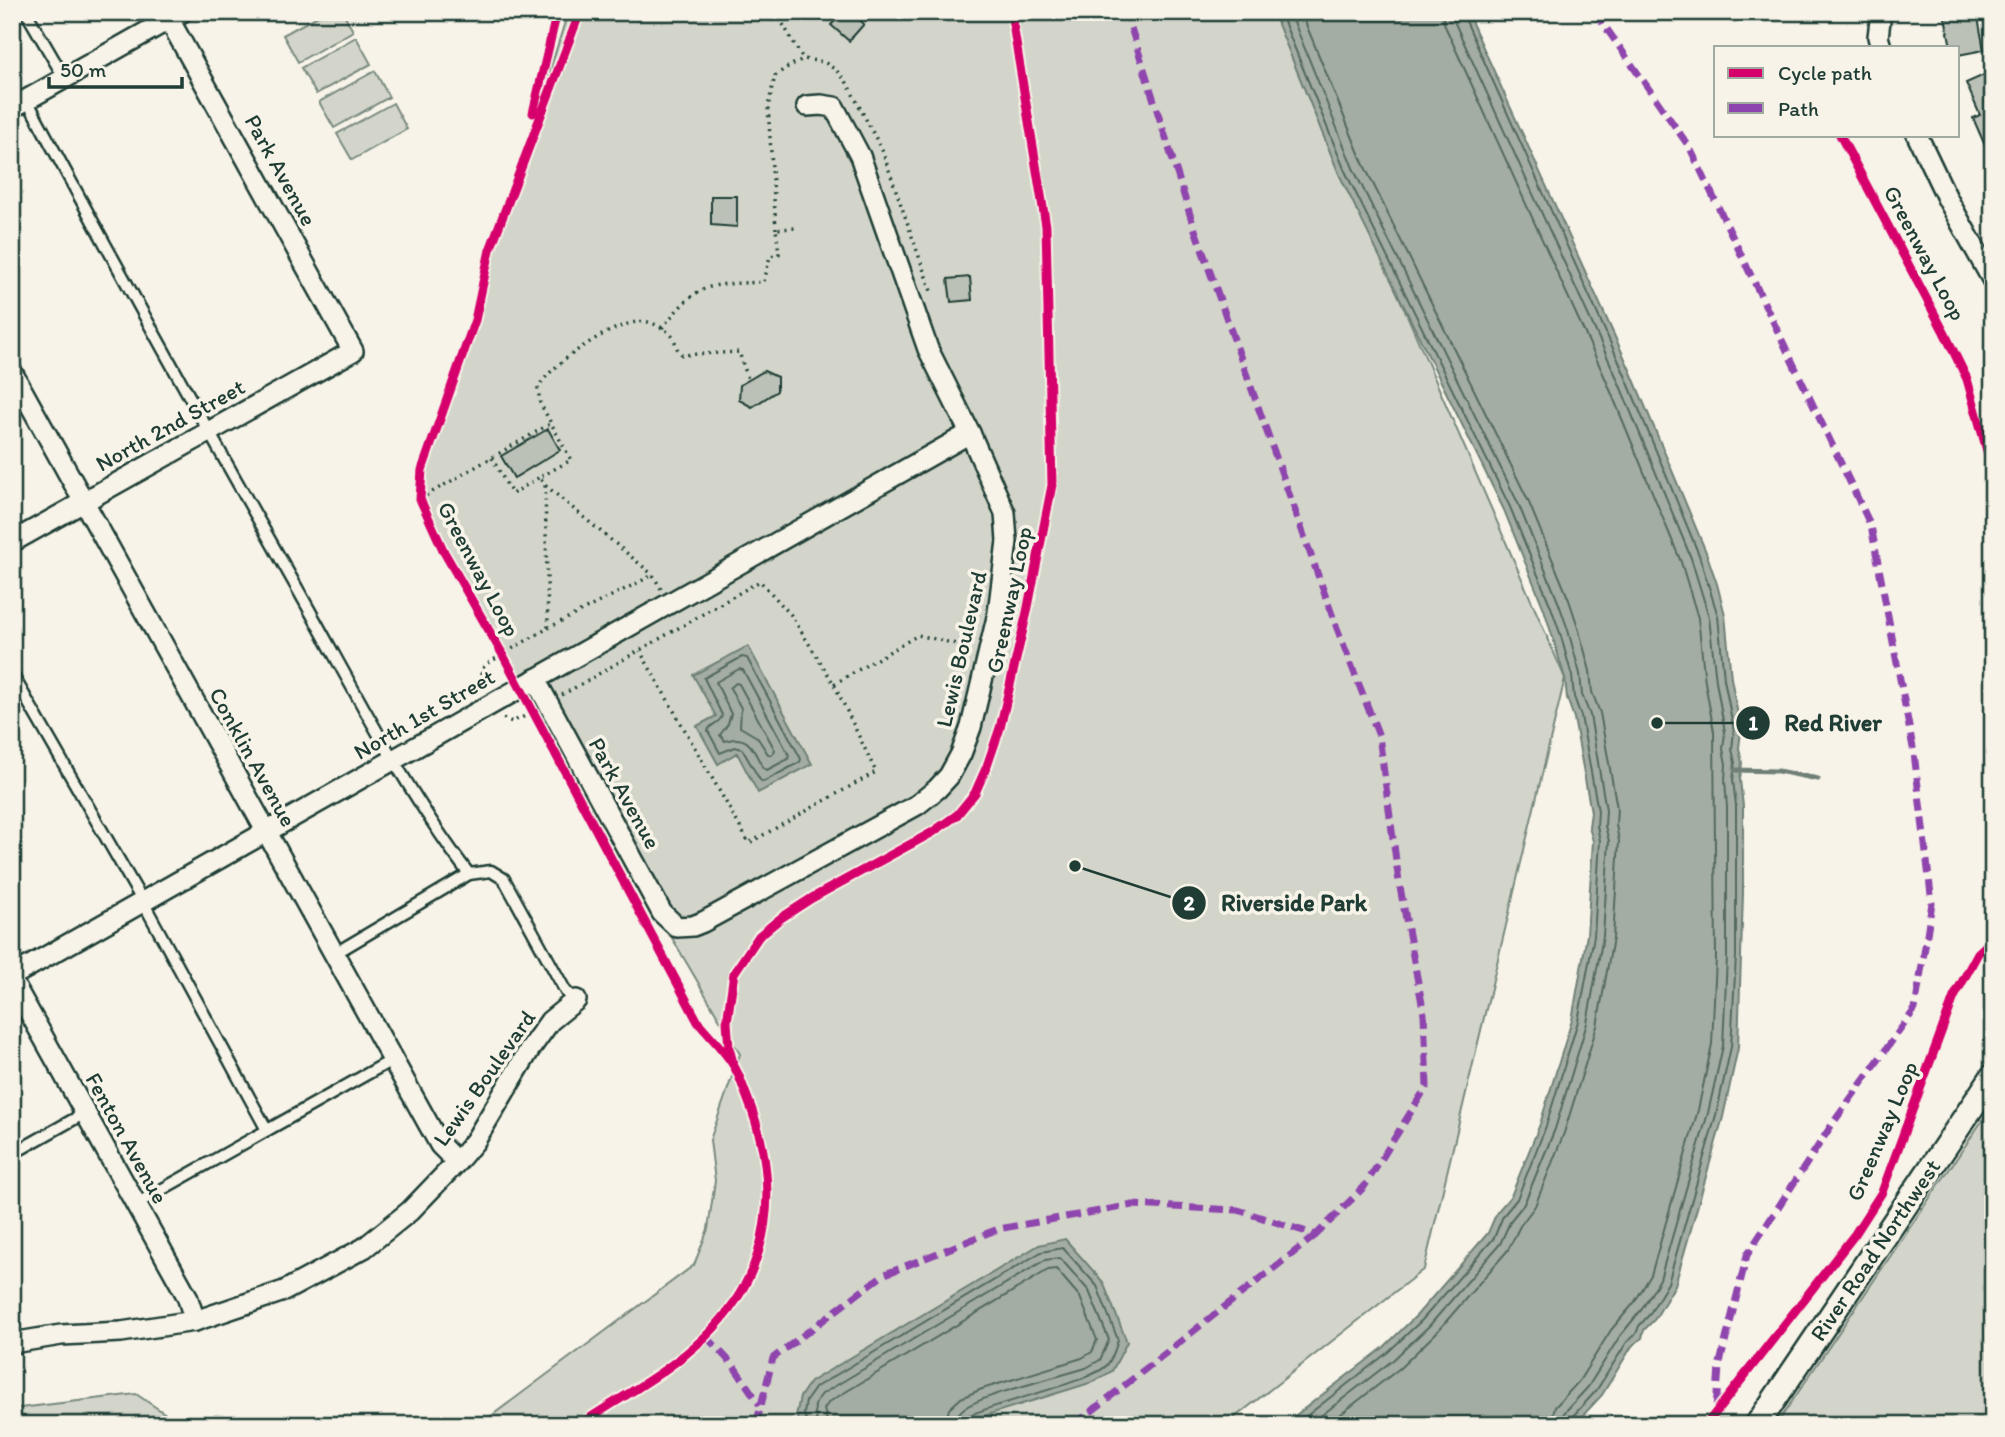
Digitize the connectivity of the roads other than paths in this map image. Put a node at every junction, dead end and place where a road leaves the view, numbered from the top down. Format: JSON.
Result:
{"nodes":[{"id":1,"x":26,"y":12,"type":"edge"},
{"id":2,"x":1881,"y":12,"type":"edge"},
{"id":3,"x":172,"y":15,"type":"edge"},
{"id":4,"x":1881,"y":46,"type":"edge"},
{"id":5,"x":65,"y":79,"type":"junction"},
{"id":6,"x":20,"y":104,"type":"edge"},
{"id":7,"x":807,"y":106,"type":"dead end"},
{"id":8,"x":1917,"y":136,"type":"edge"},
{"id":9,"x":1993,"y":281,"type":"edge"},
{"id":10,"x":353,"y":351,"type":"joint"},
{"id":11,"x":12,"y":372,"type":"edge"},
{"id":12,"x":209,"y":432,"type":"junction"},
{"id":13,"x":970,"y":433,"type":"junction"},
{"id":14,"x":84,"y":502,"type":"junction"},
{"id":15,"x":12,"y":542,"type":"edge"},
{"id":16,"x":12,"y":674,"type":"edge"},
{"id":17,"x":528,"y":683,"type":"junction"},
{"id":18,"x":394,"y":760,"type":"junction"},
{"id":19,"x":266,"y":832,"type":"junction"},
{"id":20,"x":469,"y":874,"type":"junction"},
{"id":21,"x":143,"y":902,"type":"junction"},
{"id":22,"x":677,"y":927,"type":"joint"},
{"id":23,"x":334,"y":954,"type":"junction"},
{"id":24,"x":12,"y":979,"type":"edge"},
{"id":25,"x":576,"y":1000,"type":"joint"},
{"id":26,"x":392,"y":1059,"type":"junction"},
{"id":27,"x":1993,"y":1076,"type":"edge"},
{"id":28,"x":85,"y":1113,"type":"junction"},
{"id":29,"x":267,"y":1130,"type":"junction"},
{"id":30,"x":12,"y":1154,"type":"edge"},
{"id":31,"x":457,"y":1162,"type":"junction"},
{"id":32,"x":136,"y":1204,"type":"junction"},
{"id":33,"x":195,"y":1321,"type":"junction"},
{"id":34,"x":12,"y":1343,"type":"edge"},
{"id":35,"x":1757,"y":1425,"type":"edge"}],
"edges":[{"from":1,"to":5,"type":"lane"},
{"from":2,"to":4,"type":"street"},
{"from":3,"to":5,"type":"street"},
{"from":3,"to":10,"type":"street","name":"Park Avenue"},
{"from":5,"to":6,"type":"street"},
{"from":6,"to":12,"type":"lane"},
{"from":7,"to":13,"type":"street","name":"Lewis Boulevard"},
{"from":8,"to":9,"type":"street"},
{"from":10,"to":12,"type":"street","name":"North 2nd Street"},
{"from":11,"to":14,"type":"street","name":"Conklin Avenue"},
{"from":12,"to":14,"type":"street","name":"North 2nd Street"},
{"from":12,"to":18,"type":"lane"},
{"from":13,"to":17,"type":"street","name":"North 1st Street"},
{"from":13,"to":22,"type":"street","name":"Lewis Boulevard"},
{"from":14,"to":15,"type":"street","name":"North 2nd Street"},
{"from":14,"to":19,"type":"street","name":"Conklin Avenue"},
{"from":16,"to":21,"type":"lane"},
{"from":17,"to":18,"type":"street","name":"North 1st Street"},
{"from":17,"to":22,"type":"street","name":"Park Avenue"},
{"from":18,"to":19,"type":"street","name":"North 1st Street"},
{"from":18,"to":20,"type":"lane"},
{"from":19,"to":21,"type":"street","name":"North 1st Street"},
{"from":19,"to":23,"type":"street","name":"Conklin Avenue"},
{"from":20,"to":23,"type":"lane"},
{"from":20,"to":25,"type":"lane"},
{"from":21,"to":24,"type":"street","name":"North 1st Street"},
{"from":21,"to":29,"type":"lane"},
{"from":23,"to":26,"type":"street","name":"Conklin Avenue"},
{"from":24,"to":28,"type":"street","name":"Fenton Avenue"},
{"from":25,"to":31,"type":"street","name":"Lewis Boulevard"},
{"from":26,"to":29,"type":"lane"},
{"from":26,"to":31,"type":"street","name":"Conklin Avenue"},
{"from":27,"to":35,"type":"street","name":"River Road Northwest"},
{"from":28,"to":30,"type":"lane"},
{"from":28,"to":32,"type":"street","name":"Fenton Avenue"},
{"from":29,"to":32,"type":"lane"},
{"from":31,"to":33,"type":"street","name":"Lewis Boulevard"},
{"from":32,"to":33,"type":"street","name":"Fenton Avenue"},
{"from":33,"to":34,"type":"street","name":"Lewis Boulevard"}]}
